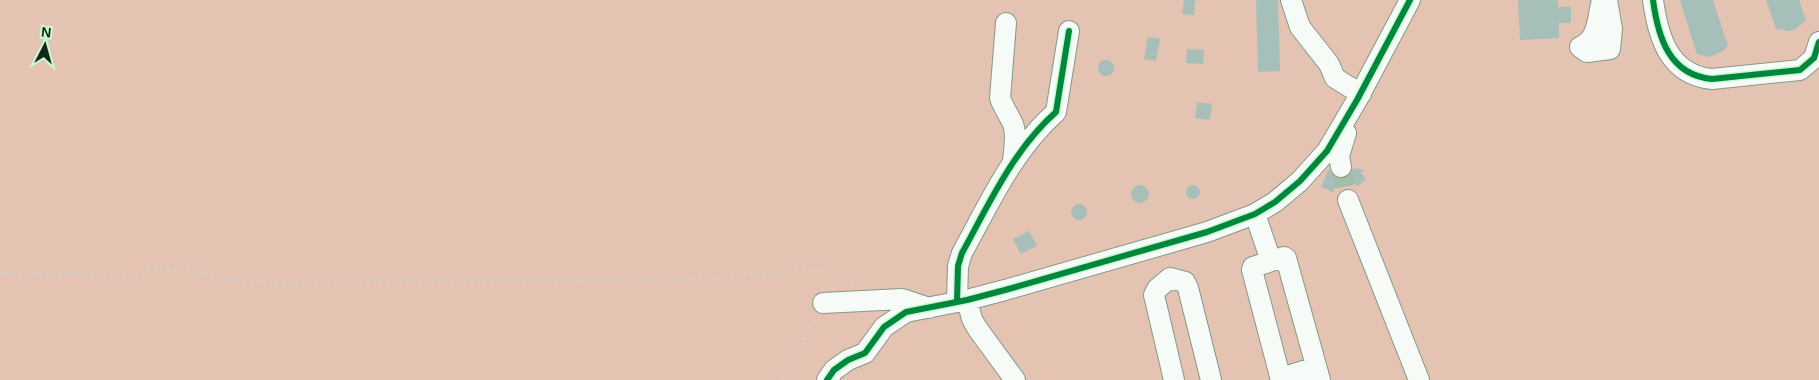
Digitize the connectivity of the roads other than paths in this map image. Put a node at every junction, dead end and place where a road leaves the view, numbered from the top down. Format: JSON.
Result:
{"nodes":[{"id":1,"x":1291,"y":0,"type":"edge"},
{"id":2,"x":1410,"y":0,"type":"edge"},
{"id":3,"x":1602,"y":0,"type":"edge"},
{"id":4,"x":1607,"y":0,"type":"edge"},
{"id":5,"x":1653,"y":0,"type":"edge"},
{"id":6,"x":1006,"y":23,"type":"dead end"},
{"id":7,"x":1069,"y":31,"type":"dead end"},
{"id":8,"x":1819,"y":42,"type":"edge"},
{"id":9,"x":1359,"y":97,"type":"junction"},
{"id":10,"x":1013,"y":161,"type":"junction"},
{"id":11,"x":1341,"y":167,"type":"tunnel mouth"},
{"id":12,"x":1348,"y":200,"type":"tunnel mouth"},
{"id":13,"x":1255,"y":214,"type":"junction"},
{"id":14,"x":1160,"y":245,"type":"junction"},
{"id":15,"x":1272,"y":261,"type":"junction"},
{"id":16,"x":1170,"y":278,"type":"junction"},
{"id":17,"x":962,"y":301,"type":"junction"},
{"id":18,"x":823,"y":303,"type":"road end"},
{"id":19,"x":929,"y":308,"type":"junction"},
{"id":20,"x":1318,"y":374,"type":"edge"},
{"id":21,"x":1281,"y":379,"type":"edge"},
{"id":22,"x":827,"y":380,"type":"edge"},
{"id":23,"x":1015,"y":380,"type":"edge"},
{"id":24,"x":1174,"y":380,"type":"edge"},
{"id":25,"x":1211,"y":380,"type":"edge"},
{"id":26,"x":1419,"y":380,"type":"edge"}],
"edges":[{"from":1,"to":9,"type":"street"},
{"from":2,"to":9,"type":"street"},
{"from":3,"to":4,"type":"street"},
{"from":5,"to":8,"type":"street"},
{"from":6,"to":10,"type":"street"},
{"from":7,"to":10,"type":"street"},
{"from":9,"to":11,"type":"street"},
{"from":9,"to":13,"type":"street"},
{"from":10,"to":17,"type":"street"},
{"from":12,"to":26,"type":"street"},
{"from":13,"to":14,"type":"street"},
{"from":13,"to":15,"type":"street"},
{"from":14,"to":16,"type":"street"},
{"from":14,"to":17,"type":"street"},
{"from":15,"to":20,"type":"street"},
{"from":15,"to":21,"type":"street"},
{"from":16,"to":24,"type":"street"},
{"from":16,"to":25,"type":"street"},
{"from":17,"to":19,"type":"street"},
{"from":17,"to":23,"type":"street"},
{"from":18,"to":19,"type":"street"},
{"from":19,"to":22,"type":"street"},
{"from":20,"to":21,"type":"street"}]}
